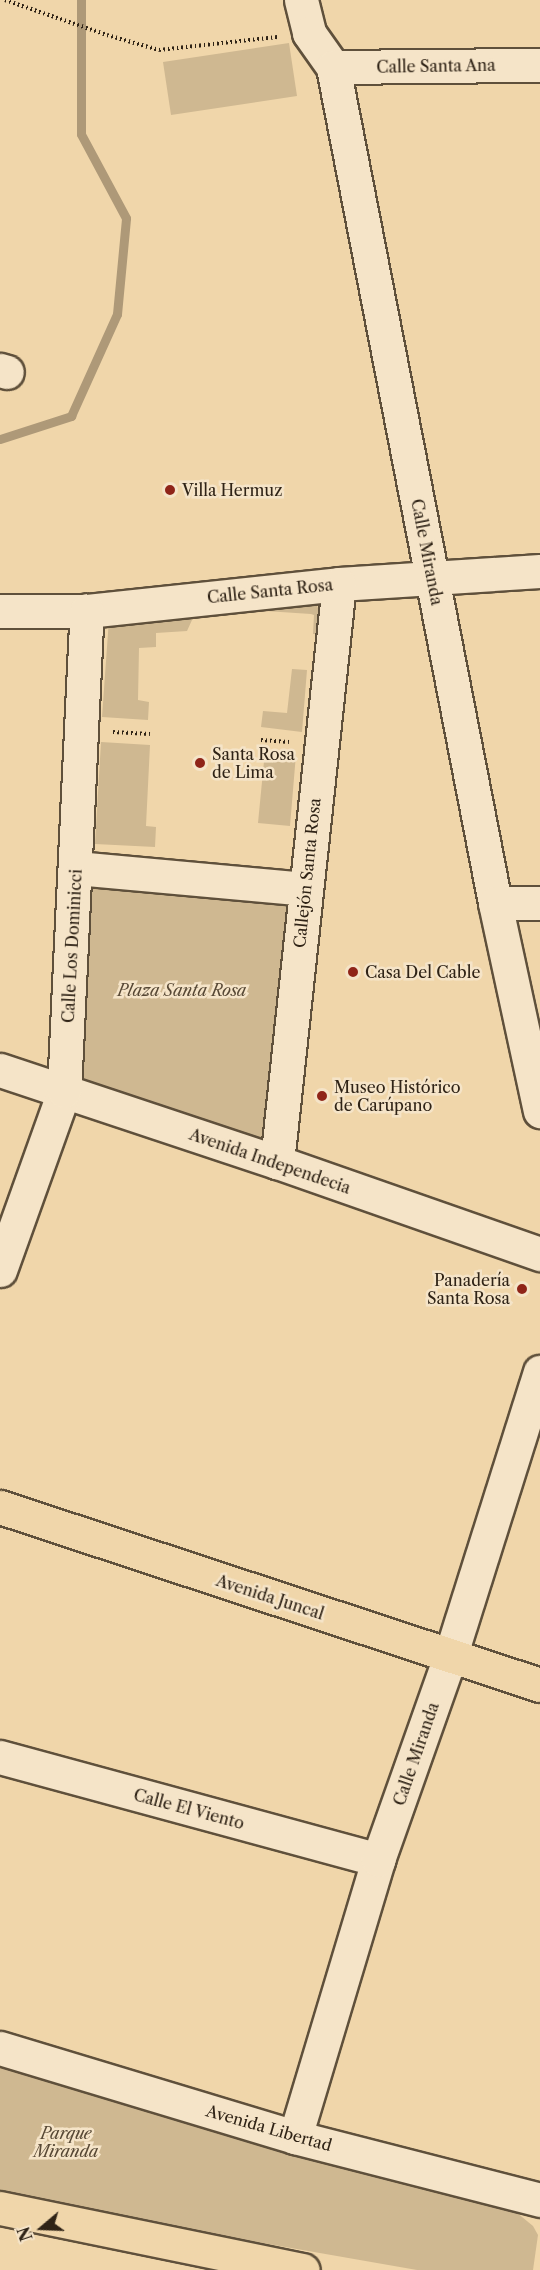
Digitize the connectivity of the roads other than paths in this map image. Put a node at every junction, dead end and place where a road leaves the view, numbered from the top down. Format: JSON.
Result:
{"nodes":[{"id":1,"x":301,"y":0,"type":"edge"},
{"id":2,"x":540,"y":65,"type":"edge"},
{"id":3,"x":333,"y":67,"type":"junction"},
{"id":4,"x":540,"y":572,"type":"edge"},
{"id":5,"x":432,"y":579,"type":"junction"},
{"id":6,"x":339,"y":584,"type":"junction"},
{"id":7,"x":0,"y":611,"type":"edge"},
{"id":8,"x":87,"y":611,"type":"junction"},
{"id":9,"x":76,"y":867,"type":"junction"},
{"id":10,"x":305,"y":889,"type":"junction"},
{"id":11,"x":495,"y":903,"type":"junction"},
{"id":12,"x":540,"y":903,"type":"edge"},
{"id":13,"x":0,"y":1070,"type":"edge"},
{"id":14,"x":64,"y":1092,"type":"junction"},
{"id":15,"x":540,"y":1111,"type":"edge"},
{"id":16,"x":277,"y":1162,"type":"junction"},
{"id":17,"x":540,"y":1254,"type":"edge"},
{"id":18,"x":0,"y":1270,"type":"edge"},
{"id":19,"x":540,"y":1372,"type":"edge"},
{"id":20,"x":0,"y":1507,"type":"edge"},
{"id":21,"x":450,"y":1657,"type":"junction"},
{"id":22,"x":540,"y":1685,"type":"edge"},
{"id":23,"x":0,"y":1757,"type":"edge"},
{"id":24,"x":378,"y":1860,"type":"junction"},
{"id":25,"x":0,"y":2049,"type":"edge"},
{"id":26,"x":295,"y":2137,"type":"junction"},
{"id":27,"x":540,"y":2200,"type":"edge"},
{"id":28,"x":0,"y":2208,"type":"edge"},
{"id":29,"x":234,"y":2264,"type":"edge"},
{"id":30,"x":303,"y":2270,"type":"edge"}],
"edges":[{"from":1,"to":3,"type":"street","name":"Calle Miranda"},
{"from":2,"to":3,"type":"street","name":"Calle Santa Ana"},
{"from":3,"to":5,"type":"street","name":"Calle Miranda"},
{"from":4,"to":5,"type":"street","name":"Calle Santa Rosa"},
{"from":5,"to":6,"type":"street","name":"Calle Santa Rosa"},
{"from":5,"to":11,"type":"street","name":"Calle Miranda"},
{"from":6,"to":8,"type":"street","name":"Calle Santa Rosa"},
{"from":6,"to":10,"type":"street","name":"Callejón Santa Rosa"},
{"from":7,"to":8,"type":"street","name":"Calle Santa Rosa"},
{"from":8,"to":9,"type":"street","name":"Calle Los Dominicci"},
{"from":9,"to":10,"type":"street"},
{"from":9,"to":14,"type":"street","name":"Calle Los Dominicci"},
{"from":10,"to":16,"type":"street","name":"Callejón Santa Rosa"},
{"from":11,"to":12,"type":"street"},
{"from":11,"to":15,"type":"street","name":"Calle Miranda"},
{"from":13,"to":14,"type":"street","name":"Avenida Independecia"},
{"from":14,"to":16,"type":"street","name":"Avenida Independecia"},
{"from":14,"to":18,"type":"street","name":"Calle Los Dominicci"},
{"from":16,"to":17,"type":"street","name":"Avenida Independecia"},
{"from":19,"to":21,"type":"street","name":"Calle Miranda"},
{"from":20,"to":21,"type":"main road","name":"Avenida Juncal"},
{"from":21,"to":22,"type":"main road","name":"Avenida Juncal"},
{"from":21,"to":24,"type":"street","name":"Calle Miranda"},
{"from":23,"to":24,"type":"street","name":"Calle El Viento"},
{"from":24,"to":26,"type":"street","name":"Calle Miranda"},
{"from":25,"to":26,"type":"street","name":"Avenida Libertad"},
{"from":26,"to":27,"type":"street","name":"Avenida Libertad"},
{"from":28,"to":29,"type":"main road"},
{"from":29,"to":30,"type":"main road"}]}
